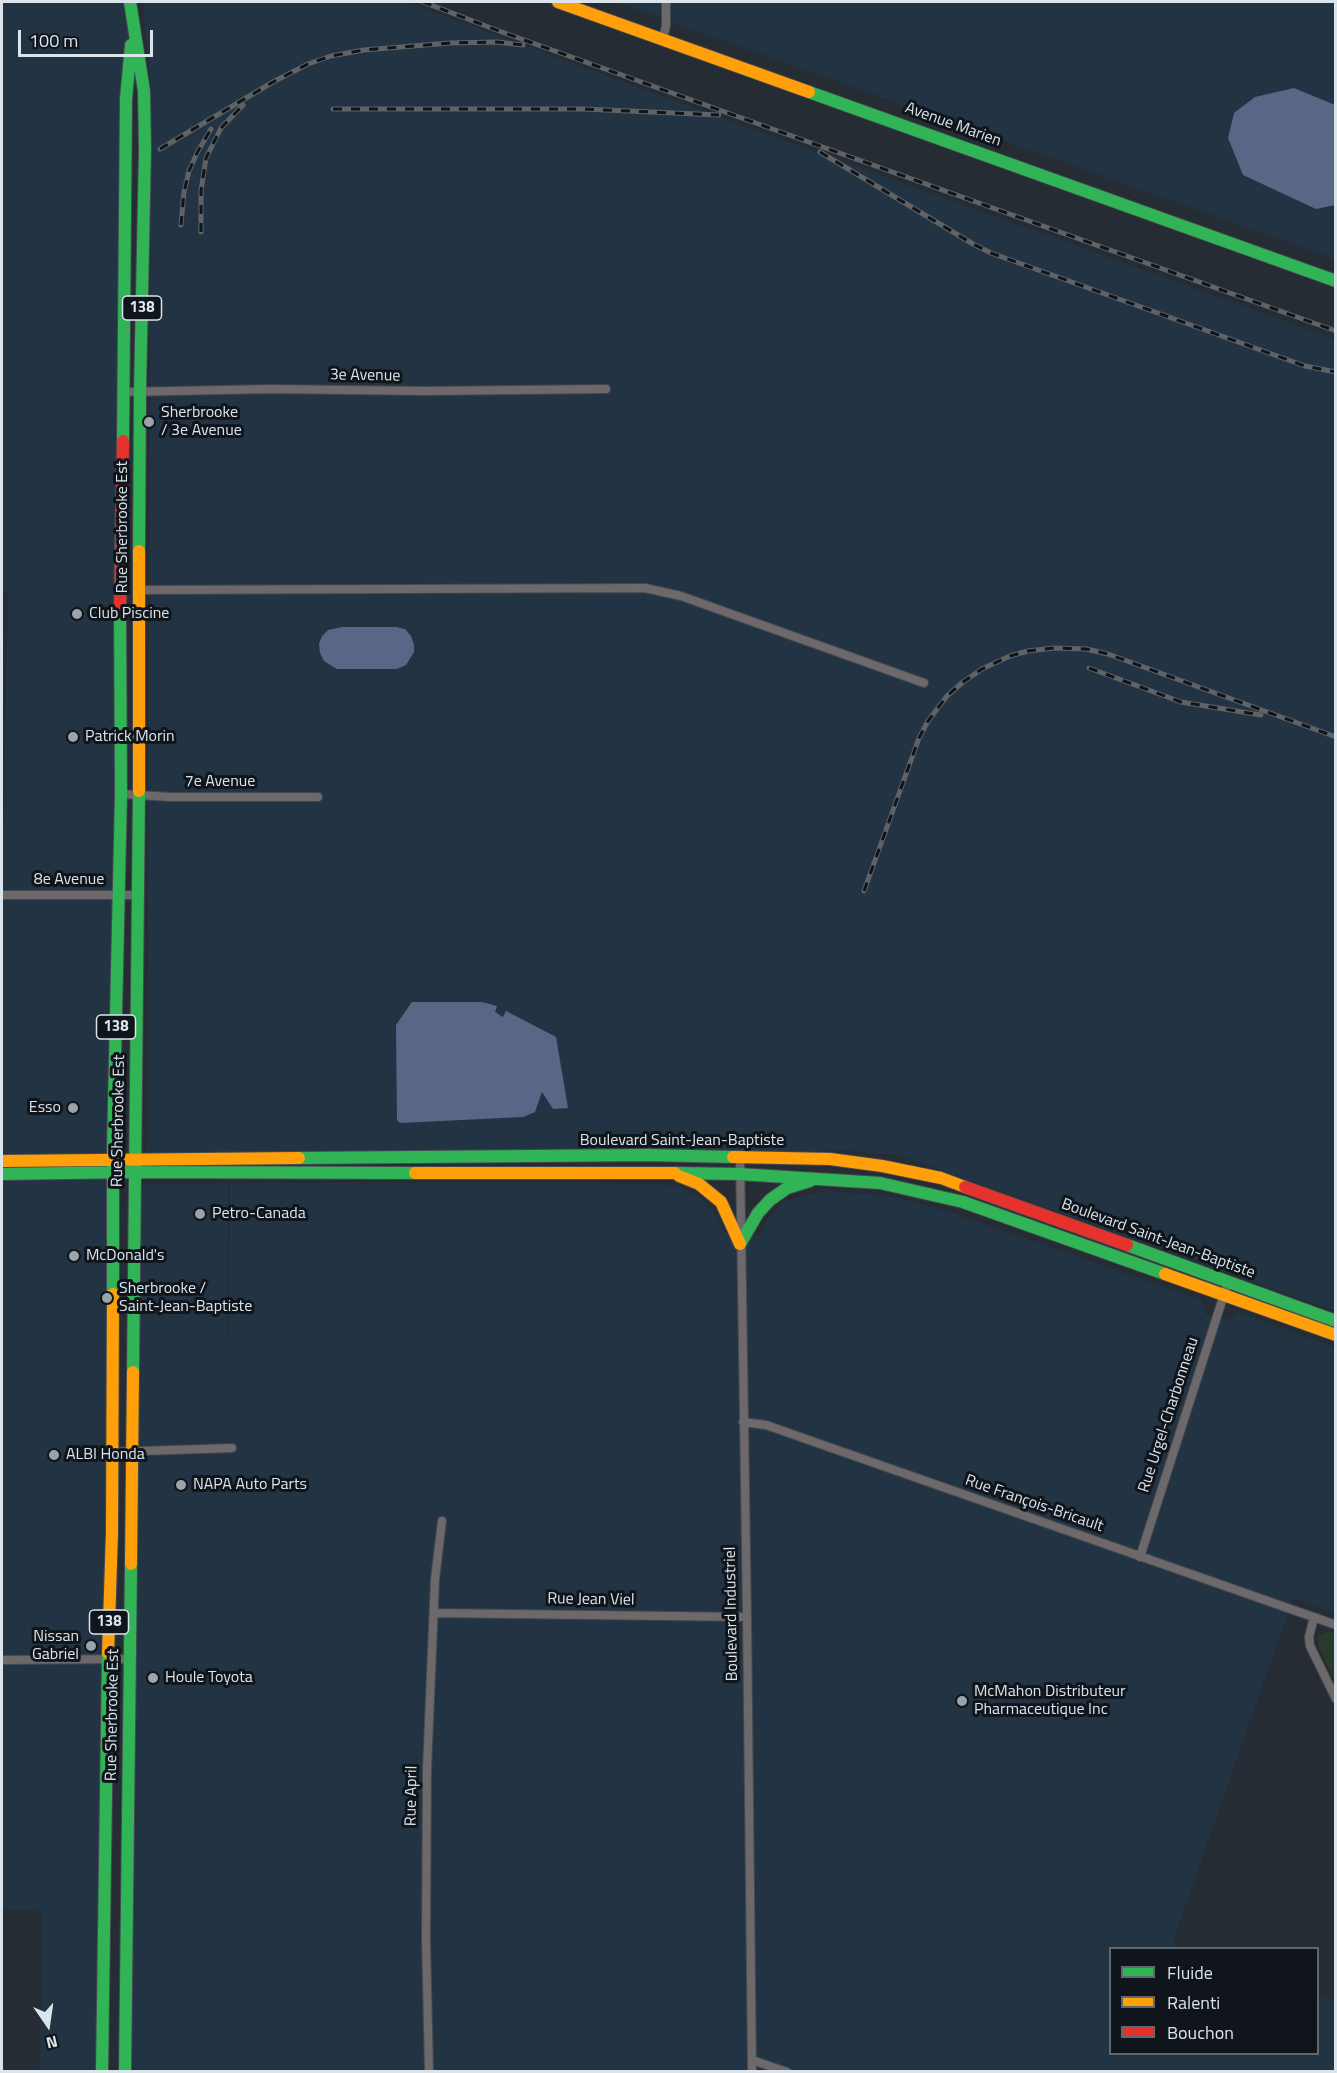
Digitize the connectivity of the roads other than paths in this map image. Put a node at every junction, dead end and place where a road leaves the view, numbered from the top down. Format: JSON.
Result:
{"nodes":[{"id":1,"x":130,"y":2,"type":"edge"},
{"id":2,"x":558,"y":2,"type":"edge"},
{"id":3,"x":666,"y":2,"type":"edge"},
{"id":4,"x":133,"y":28,"type":"junction"},
{"id":5,"x":663,"y":38,"type":"junction"},
{"id":6,"x":1335,"y":281,"type":"edge"},
{"id":7,"x":606,"y":389,"type":"dead end"},
{"id":8,"x":124,"y":392,"type":"junction"},
{"id":9,"x":140,"y":392,"type":"junction"},
{"id":10,"x":120,"y":590,"type":"junction"},
{"id":11,"x":139,"y":590,"type":"junction"},
{"id":12,"x":924,"y":683,"type":"dead end"},
{"id":13,"x":120,"y":695,"type":"junction"},
{"id":14,"x":138,"y":695,"type":"junction"},
{"id":15,"x":138,"y":736,"type":"junction"},
{"id":16,"x":120,"y":739,"type":"junction"},
{"id":17,"x":121,"y":794,"type":"junction"},
{"id":18,"x":137,"y":794,"type":"junction"},
{"id":19,"x":318,"y":797,"type":"dead end"},
{"id":20,"x":119,"y":895,"type":"junction"},
{"id":21,"x":137,"y":895,"type":"junction"},
{"id":22,"x":2,"y":896,"type":"edge"},
{"id":23,"x":116,"y":1015,"type":"junction"},
{"id":24,"x":137,"y":1016,"type":"junction"},
{"id":25,"x":740,"y":1156,"type":"junction"},
{"id":26,"x":318,"y":1157,"type":"junction"},
{"id":27,"x":362,"y":1157,"type":"junction"},
{"id":28,"x":531,"y":1158,"type":"junction"},
{"id":29,"x":114,"y":1159,"type":"junction"},
{"id":30,"x":135,"y":1159,"type":"junction"},
{"id":31,"x":2,"y":1161,"type":"edge"},
{"id":32,"x":135,"y":1172,"type":"junction"},
{"id":33,"x":113,"y":1173,"type":"junction"},
{"id":34,"x":319,"y":1173,"type":"junction"},
{"id":35,"x":363,"y":1173,"type":"junction"},
{"id":36,"x":531,"y":1173,"type":"junction"},
{"id":37,"x":658,"y":1173,"type":"junction"},
{"id":38,"x":2,"y":1174,"type":"edge"},
{"id":39,"x":739,"y":1174,"type":"junction"},
{"id":40,"x":826,"y":1178,"type":"junction"},
{"id":41,"x":740,"y":1244,"type":"junction"},
{"id":42,"x":1228,"y":1282,"type":"junction"},
{"id":43,"x":1224,"y":1295,"type":"junction"},
{"id":44,"x":1335,"y":1321,"type":"edge"},
{"id":45,"x":1335,"y":1335,"type":"edge"},
{"id":46,"x":114,"y":1348,"type":"junction"},
{"id":47,"x":134,"y":1348,"type":"junction"},
{"id":48,"x":743,"y":1422,"type":"junction"},
{"id":49,"x":232,"y":1448,"type":"dead end"},
{"id":50,"x":112,"y":1452,"type":"junction"},
{"id":51,"x":132,"y":1452,"type":"junction"},
{"id":52,"x":442,"y":1521,"type":"dead end"},
{"id":53,"x":112,"y":1532,"type":"junction"},
{"id":54,"x":131,"y":1532,"type":"junction"},
{"id":55,"x":1140,"y":1557,"type":"junction"},
{"id":56,"x":110,"y":1593,"type":"junction"},
{"id":57,"x":130,"y":1593,"type":"junction"},
{"id":58,"x":434,"y":1613,"type":"junction"},
{"id":59,"x":747,"y":1617,"type":"junction"},
{"id":60,"x":1314,"y":1617,"type":"junction"},
{"id":61,"x":1335,"y":1624,"type":"edge"},
{"id":62,"x":107,"y":1659,"type":"junction"},
{"id":63,"x":130,"y":1659,"type":"junction"},
{"id":64,"x":2,"y":1660,"type":"edge"},
{"id":65,"x":1335,"y":1699,"type":"edge"},
{"id":66,"x":104,"y":1906,"type":"junction"},
{"id":67,"x":127,"y":1907,"type":"junction"},
{"id":68,"x":104,"y":1989,"type":"junction"},
{"id":69,"x":126,"y":1990,"type":"junction"},
{"id":70,"x":752,"y":2060,"type":"junction"},
{"id":71,"x":102,"y":2072,"type":"edge"},
{"id":72,"x":125,"y":2072,"type":"edge"},
{"id":73,"x":429,"y":2072,"type":"edge"},
{"id":74,"x":752,"y":2072,"type":"edge"},
{"id":75,"x":787,"y":2072,"type":"edge"}],
"edges":[{"from":1,"to":4,"type":"main road","name":"Rue Sherbrooke Est","number":"138"},
{"from":2,"to":5,"type":"main road","name":"Avenue Marien"},
{"from":3,"to":5,"type":"street"},
{"from":4,"to":8,"type":"main road","name":"Rue Sherbrooke Est","number":"138"},
{"from":4,"to":9,"type":"main road","name":"Rue Sherbrooke Est","number":"138"},
{"from":5,"to":6,"type":"main road","name":"Avenue Marien"},
{"from":7,"to":9,"type":"street","name":"3e Avenue"},
{"from":8,"to":9,"type":"street","name":"3e Avenue"},
{"from":8,"to":10,"type":"main road","name":"Rue Sherbrooke Est","number":"138"},
{"from":9,"to":11,"type":"main road","name":"Rue Sherbrooke Est","number":"138"},
{"from":10,"to":11,"type":"main road"},
{"from":10,"to":13,"type":"main road","name":"Rue Sherbrooke Est","number":"138"},
{"from":11,"to":12,"type":"street"},
{"from":11,"to":14,"type":"main road","name":"Rue Sherbrooke Est","number":"138"},
{"from":13,"to":14,"type":"main road"},
{"from":13,"to":16,"type":"main road","name":"Rue Sherbrooke Est","number":"138"},
{"from":14,"to":15,"type":"main road","name":"Rue Sherbrooke Est","number":"138"},
{"from":15,"to":16,"type":"main road"},
{"from":15,"to":18,"type":"main road","name":"Rue Sherbrooke Est","number":"138"},
{"from":16,"to":17,"type":"main road","name":"Rue Sherbrooke Est","number":"138"},
{"from":17,"to":18,"type":"street","name":"7e Avenue"},
{"from":17,"to":20,"type":"main road","name":"Rue Sherbrooke Est","number":"138"},
{"from":18,"to":19,"type":"street","name":"7e Avenue"},
{"from":18,"to":21,"type":"main road","name":"Rue Sherbrooke Est","number":"138"},
{"from":20,"to":21,"type":"street","name":"8e Avenue"},
{"from":20,"to":22,"type":"street","name":"8e Avenue"},
{"from":20,"to":23,"type":"main road","name":"Rue Sherbrooke Est","number":"138"},
{"from":21,"to":24,"type":"main road","name":"Rue Sherbrooke Est","number":"138"},
{"from":23,"to":24,"type":"main road"},
{"from":23,"to":29,"type":"main road","name":"Rue Sherbrooke Est","number":"138"},
{"from":24,"to":30,"type":"main road","name":"Rue Sherbrooke Est","number":"138"},
{"from":25,"to":28,"type":"main road","name":"Boulevard Saint-Jean-Baptiste"},
{"from":25,"to":39,"type":"street","name":"Boulevard Industriel"},
{"from":25,"to":42,"type":"main road","name":"Boulevard Saint-Jean-Baptiste"},
{"from":26,"to":27,"type":"main road","name":"Boulevard Saint-Jean-Baptiste"},
{"from":26,"to":30,"type":"main road","name":"Boulevard Saint-Jean-Baptiste"},
{"from":26,"to":34,"type":"main road"},
{"from":27,"to":28,"type":"main road","name":"Boulevard Saint-Jean-Baptiste"},
{"from":27,"to":35,"type":"main road"},
{"from":28,"to":36,"type":"main road"},
{"from":29,"to":30,"type":"main road","name":"Boulevard Saint-Jean-Baptiste"},
{"from":29,"to":31,"type":"main road","name":"Boulevard Saint-Jean-Baptiste"},
{"from":29,"to":33,"type":"main road","name":"Rue Sherbrooke Est","number":"138"},
{"from":30,"to":32,"type":"main road","name":"Rue Sherbrooke Est","number":"138"},
{"from":32,"to":33,"type":"main road","name":"Boulevard Saint-Jean-Baptiste"},
{"from":32,"to":34,"type":"main road","name":"Boulevard Saint-Jean-Baptiste"},
{"from":32,"to":47,"type":"main road","name":"Rue Sherbrooke Est","number":"138"},
{"from":33,"to":38,"type":"main road","name":"Boulevard Saint-Jean-Baptiste"},
{"from":33,"to":46,"type":"main road","name":"Rue Sherbrooke Est","number":"138"},
{"from":34,"to":35,"type":"main road","name":"Boulevard Saint-Jean-Baptiste"},
{"from":35,"to":36,"type":"main road","name":"Boulevard Saint-Jean-Baptiste"},
{"from":36,"to":37,"type":"main road","name":"Boulevard Saint-Jean-Baptiste"},
{"from":37,"to":39,"type":"main road","name":"Boulevard Saint-Jean-Baptiste"},
{"from":37,"to":41,"type":"main road"},
{"from":39,"to":40,"type":"main road","name":"Boulevard Saint-Jean-Baptiste"},
{"from":39,"to":41,"type":"street","name":"Boulevard Industriel"},
{"from":40,"to":41,"type":"main road"},
{"from":40,"to":43,"type":"main road","name":"Boulevard Saint-Jean-Baptiste"},
{"from":41,"to":48,"type":"street","name":"Boulevard Industriel"},
{"from":42,"to":43,"type":"street","name":"Rue Urgel-Charbonneau"},
{"from":42,"to":44,"type":"main road","name":"Boulevard Saint-Jean-Baptiste"},
{"from":43,"to":45,"type":"main road","name":"Boulevard Saint-Jean-Baptiste"},
{"from":43,"to":55,"type":"street","name":"Rue Urgel-Charbonneau"},
{"from":46,"to":47,"type":"main road"},
{"from":46,"to":50,"type":"main road","name":"Rue Sherbrooke Est","number":"138"},
{"from":47,"to":51,"type":"main road","name":"Rue Sherbrooke Est","number":"138"},
{"from":48,"to":55,"type":"street","name":"Rue François-Bricault"},
{"from":48,"to":59,"type":"street","name":"Boulevard Industriel"},
{"from":49,"to":51,"type":"street"},
{"from":50,"to":51,"type":"street"},
{"from":50,"to":53,"type":"main road","name":"Rue Sherbrooke Est","number":"138"},
{"from":51,"to":54,"type":"main road","name":"Rue Sherbrooke Est","number":"138"},
{"from":52,"to":58,"type":"street","name":"Rue April"},
{"from":53,"to":54,"type":"main road"},
{"from":53,"to":56,"type":"main road","name":"Rue Sherbrooke Est","number":"138"},
{"from":54,"to":57,"type":"main road","name":"Rue Sherbrooke Est","number":"138"},
{"from":55,"to":60,"type":"street","name":"Rue François-Bricault"},
{"from":56,"to":57,"type":"main road"},
{"from":56,"to":62,"type":"main road","name":"Rue Sherbrooke Est","number":"138"},
{"from":57,"to":63,"type":"main road","name":"Rue Sherbrooke Est","number":"138"},
{"from":58,"to":59,"type":"street","name":"Rue Jean Viel"},
{"from":58,"to":73,"type":"street","name":"Rue April"},
{"from":59,"to":70,"type":"street","name":"Boulevard Industriel"},
{"from":60,"to":61,"type":"street","name":"Rue François-Bricault"},
{"from":60,"to":65,"type":"street"},
{"from":62,"to":63,"type":"street"},
{"from":62,"to":64,"type":"street"},
{"from":62,"to":66,"type":"main road","name":"Rue Sherbrooke Est","number":"138"},
{"from":63,"to":67,"type":"main road","name":"Rue Sherbrooke Est","number":"138"},
{"from":66,"to":67,"type":"main road"},
{"from":66,"to":68,"type":"main road","name":"Rue Sherbrooke Est","number":"138"},
{"from":67,"to":69,"type":"main road","name":"Rue Sherbrooke Est","number":"138"},
{"from":68,"to":69,"type":"main road"},
{"from":68,"to":71,"type":"main road","name":"Rue Sherbrooke Est","number":"138"},
{"from":69,"to":72,"type":"main road","name":"Rue Sherbrooke Est","number":"138"},
{"from":70,"to":74,"type":"street","name":"Boulevard Industriel"},
{"from":70,"to":75,"type":"street"}]}
